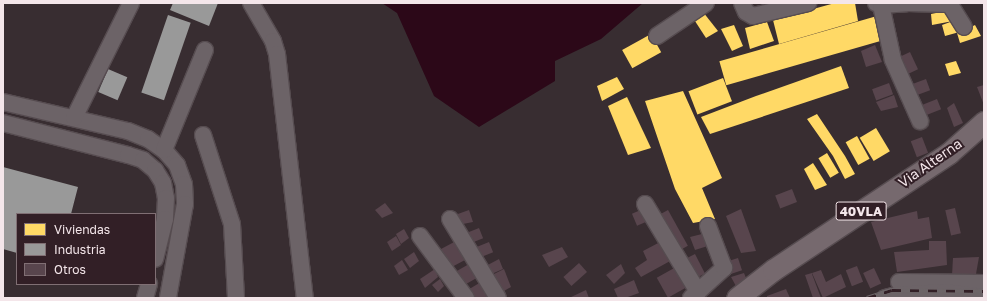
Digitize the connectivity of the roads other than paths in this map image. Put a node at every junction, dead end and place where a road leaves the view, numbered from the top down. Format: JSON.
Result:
{"nodes":[{"id":1,"x":131,"y":3,"type":"edge"},
{"id":2,"x":251,"y":3,"type":"edge"},
{"id":3,"x":706,"y":3,"type":"edge"},
{"id":4,"x":742,"y":3,"type":"edge"},
{"id":5,"x":808,"y":3,"type":"edge"},
{"id":6,"x":878,"y":4,"type":"edge"},
{"id":7,"x":949,"y":4,"type":"edge"},
{"id":8,"x":779,"y":6,"type":"edge"},
{"id":9,"x":964,"y":27,"type":"dead end"},
{"id":10,"x":657,"y":36,"type":"dead end"},
{"id":11,"x":205,"y":50,"type":"dead end"},
{"id":12,"x":3,"y":102,"type":"edge"},
{"id":13,"x":74,"y":118,"type":"junction"},
{"id":14,"x":920,"y":122,"type":"dead end"},
{"id":15,"x":984,"y":122,"type":"edge"},
{"id":16,"x":3,"y":123,"type":"edge"},
{"id":17,"x":203,"y":135,"type":"dead end"},
{"id":18,"x":164,"y":150,"type":"junction"},
{"id":19,"x":645,"y":204,"type":"dead end"},
{"id":20,"x":450,"y":219,"type":"dead end"},
{"id":21,"x":708,"y":226,"type":"dead end"},
{"id":22,"x":420,"y":236,"type":"dead end"},
{"id":23,"x":156,"y":255,"type":"edge"},
{"id":24,"x":899,"y":282,"type":"dead end"},
{"id":25,"x":984,"y":283,"type":"edge"},
{"id":26,"x":149,"y":285,"type":"edge"},
{"id":27,"x":694,"y":295,"type":"edge"},
{"id":28,"x":984,"y":297,"type":"edge"},
{"id":29,"x":145,"y":298,"type":"edge"},
{"id":30,"x":168,"y":298,"type":"edge"},
{"id":31,"x":236,"y":298,"type":"edge"},
{"id":32,"x":305,"y":298,"type":"edge"},
{"id":33,"x":466,"y":298,"type":"edge"},
{"id":34,"x":498,"y":298,"type":"edge"},
{"id":35,"x":737,"y":298,"type":"edge"},
{"id":36,"x":885,"y":298,"type":"edge"}],
"edges":[{"from":1,"to":13,"type":"street"},
{"from":2,"to":32,"type":"street"},
{"from":3,"to":10,"type":"street"},
{"from":4,"to":8,"type":"street"},
{"from":5,"to":8,"type":"street"},
{"from":6,"to":7,"type":"street"},
{"from":6,"to":14,"type":"street"},
{"from":7,"to":9,"type":"street"},
{"from":11,"to":18,"type":"street"},
{"from":12,"to":13,"type":"street"},
{"from":13,"to":18,"type":"street"},
{"from":15,"to":35,"type":"main road","name":"Via Alterna","number":"40VLA"},
{"from":16,"to":23,"type":"street"},
{"from":17,"to":31,"type":"street"},
{"from":18,"to":30,"type":"street"},
{"from":19,"to":27,"type":"street"},
{"from":20,"to":34,"type":"street"},
{"from":21,"to":27,"type":"street"},
{"from":22,"to":33,"type":"street"},
{"from":24,"to":25,"type":"street"},
{"from":26,"to":29,"type":"street"},
{"from":28,"to":36,"type":"street"}]}
